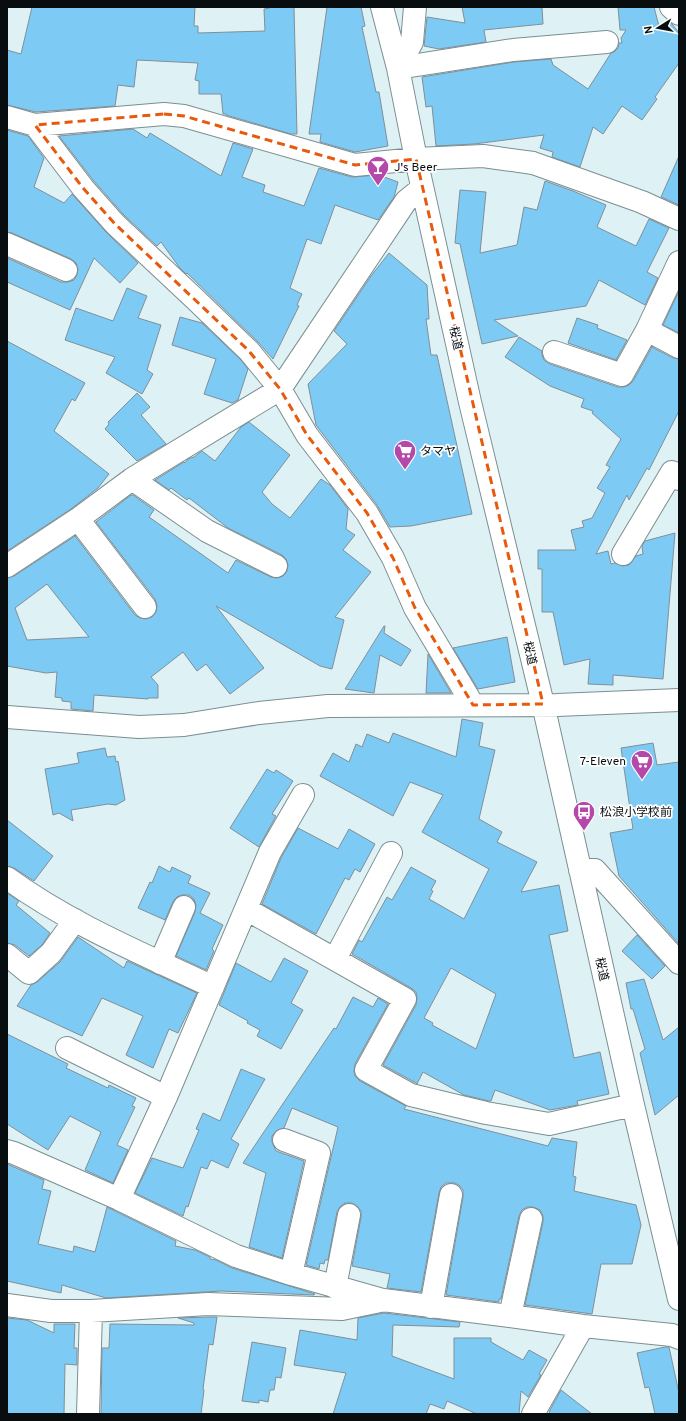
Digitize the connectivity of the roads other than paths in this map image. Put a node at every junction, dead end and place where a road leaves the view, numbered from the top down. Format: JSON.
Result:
{"nodes":[{"id":1,"x":382,"y":7,"type":"edge"},
{"id":2,"x":415,"y":7,"type":"edge"},
{"id":3,"x":671,"y":7,"type":"edge"},
{"id":4,"x":679,"y":14,"type":"edge"},
{"id":5,"x":607,"y":42,"type":"dead end"},
{"id":6,"x":398,"y":68,"type":"junction"},
{"id":7,"x":7,"y":116,"type":"edge"},
{"id":8,"x":35,"y":125,"type":"junction"},
{"id":9,"x":416,"y":159,"type":"junction"},
{"id":10,"x":422,"y":188,"type":"junction"},
{"id":11,"x":679,"y":219,"type":"edge"},
{"id":12,"x":7,"y":244,"type":"edge"},
{"id":13,"x":679,"y":262,"type":"edge"},
{"id":14,"x":66,"y":270,"type":"dead end"},
{"id":15,"x":647,"y":330,"type":"junction"},
{"id":16,"x":679,"y":347,"type":"edge"},
{"id":17,"x":554,"y":352,"type":"dead end"},
{"id":18,"x":280,"y":389,"type":"junction"},
{"id":19,"x":132,"y":479,"type":"junction"},
{"id":20,"x":679,"y":479,"type":"edge"},
{"id":21,"x":78,"y":519,"type":"junction"},
{"id":22,"x":623,"y":554,"type":"dead end"},
{"id":23,"x":7,"y":566,"type":"edge"},
{"id":24,"x":276,"y":566,"type":"dead end"},
{"id":25,"x":145,"y":607,"type":"dead end"},
{"id":26,"x":679,"y":700,"type":"edge"},
{"id":27,"x":542,"y":704,"type":"junction"},
{"id":28,"x":473,"y":705,"type":"junction"},
{"id":29,"x":7,"y":717,"type":"edge"},
{"id":30,"x":303,"y":795,"type":"dead end"},
{"id":31,"x":391,"y":853,"type":"dead end"},
{"id":32,"x":580,"y":870,"type":"junction"},
{"id":33,"x":7,"y":878,"type":"edge"},
{"id":34,"x":184,"y":907,"type":"dead end"},
{"id":35,"x":246,"y":909,"type":"junction"},
{"id":36,"x":75,"y":920,"type":"junction"},
{"id":37,"x":7,"y":955,"type":"edge"},
{"id":38,"x":335,"y":959,"type":"junction"},
{"id":39,"x":160,"y":963,"type":"junction"},
{"id":40,"x":679,"y":963,"type":"edge"},
{"id":41,"x":213,"y":987,"type":"junction"},
{"id":42,"x":67,"y":1048,"type":"dead end"},
{"id":43,"x":166,"y":1097,"type":"junction"},
{"id":44,"x":632,"y":1105,"type":"junction"},
{"id":45,"x":284,"y":1140,"type":"dead end"},
{"id":46,"x":7,"y":1151,"type":"edge"},
{"id":47,"x":451,"y":1195,"type":"dead end"},
{"id":48,"x":119,"y":1199,"type":"junction"},
{"id":49,"x":349,"y":1215,"type":"dead end"},
{"id":50,"x":531,"y":1219,"type":"dead end"},
{"id":51,"x":291,"y":1274,"type":"junction"},
{"id":52,"x":335,"y":1287,"type":"junction"},
{"id":53,"x":679,"y":1299,"type":"edge"},
{"id":54,"x":383,"y":1300,"type":"junction"},
{"id":55,"x":7,"y":1304,"type":"edge"},
{"id":56,"x":431,"y":1306,"type":"junction"},
{"id":57,"x":91,"y":1311,"type":"junction"},
{"id":58,"x":510,"y":1316,"type":"junction"},
{"id":59,"x":583,"y":1326,"type":"junction"},
{"id":60,"x":679,"y":1338,"type":"edge"},
{"id":61,"x":88,"y":1414,"type":"edge"},
{"id":62,"x":532,"y":1414,"type":"edge"}],
"edges":[{"from":1,"to":6,"type":"street","name":"桜道"},
{"from":2,"to":6,"type":"street"},
{"from":3,"to":4,"type":"street"},
{"from":5,"to":6,"type":"street"},
{"from":6,"to":9,"type":"street","name":"桜道"},
{"from":7,"to":8,"type":"street"},
{"from":8,"to":9,"type":"street"},
{"from":8,"to":18,"type":"street"},
{"from":9,"to":10,"type":"street","name":"桜道"},
{"from":9,"to":11,"type":"street"},
{"from":10,"to":18,"type":"street"},
{"from":10,"to":27,"type":"street","name":"桜道"},
{"from":12,"to":14,"type":"street"},
{"from":13,"to":15,"type":"street"},
{"from":15,"to":16,"type":"street"},
{"from":15,"to":17,"type":"street"},
{"from":18,"to":19,"type":"street"},
{"from":18,"to":28,"type":"street"},
{"from":19,"to":21,"type":"street"},
{"from":19,"to":24,"type":"street"},
{"from":20,"to":22,"type":"street"},
{"from":21,"to":23,"type":"street"},
{"from":21,"to":25,"type":"street"},
{"from":26,"to":27,"type":"street"},
{"from":27,"to":28,"type":"street"},
{"from":27,"to":32,"type":"street","name":"桜道"},
{"from":28,"to":29,"type":"street"},
{"from":30,"to":35,"type":"street"},
{"from":31,"to":38,"type":"street"},
{"from":32,"to":40,"type":"street"},
{"from":32,"to":44,"type":"street","name":"桜道"},
{"from":33,"to":36,"type":"street"},
{"from":34,"to":39,"type":"street"},
{"from":35,"to":38,"type":"street"},
{"from":35,"to":41,"type":"street"},
{"from":36,"to":37,"type":"street"},
{"from":36,"to":39,"type":"street"},
{"from":38,"to":44,"type":"street"},
{"from":39,"to":41,"type":"street"},
{"from":41,"to":43,"type":"street"},
{"from":42,"to":43,"type":"street"},
{"from":43,"to":48,"type":"street"},
{"from":44,"to":53,"type":"street","name":"桜道"},
{"from":45,"to":51,"type":"street"},
{"from":46,"to":48,"type":"street"},
{"from":47,"to":56,"type":"street"},
{"from":48,"to":51,"type":"street"},
{"from":49,"to":52,"type":"street"},
{"from":50,"to":58,"type":"street"},
{"from":51,"to":52,"type":"street"},
{"from":52,"to":54,"type":"street"},
{"from":54,"to":56,"type":"street"},
{"from":54,"to":57,"type":"street"},
{"from":55,"to":57,"type":"street"},
{"from":56,"to":58,"type":"street"},
{"from":57,"to":61,"type":"street"},
{"from":58,"to":59,"type":"street"},
{"from":59,"to":60,"type":"street"},
{"from":59,"to":62,"type":"street"}]}
